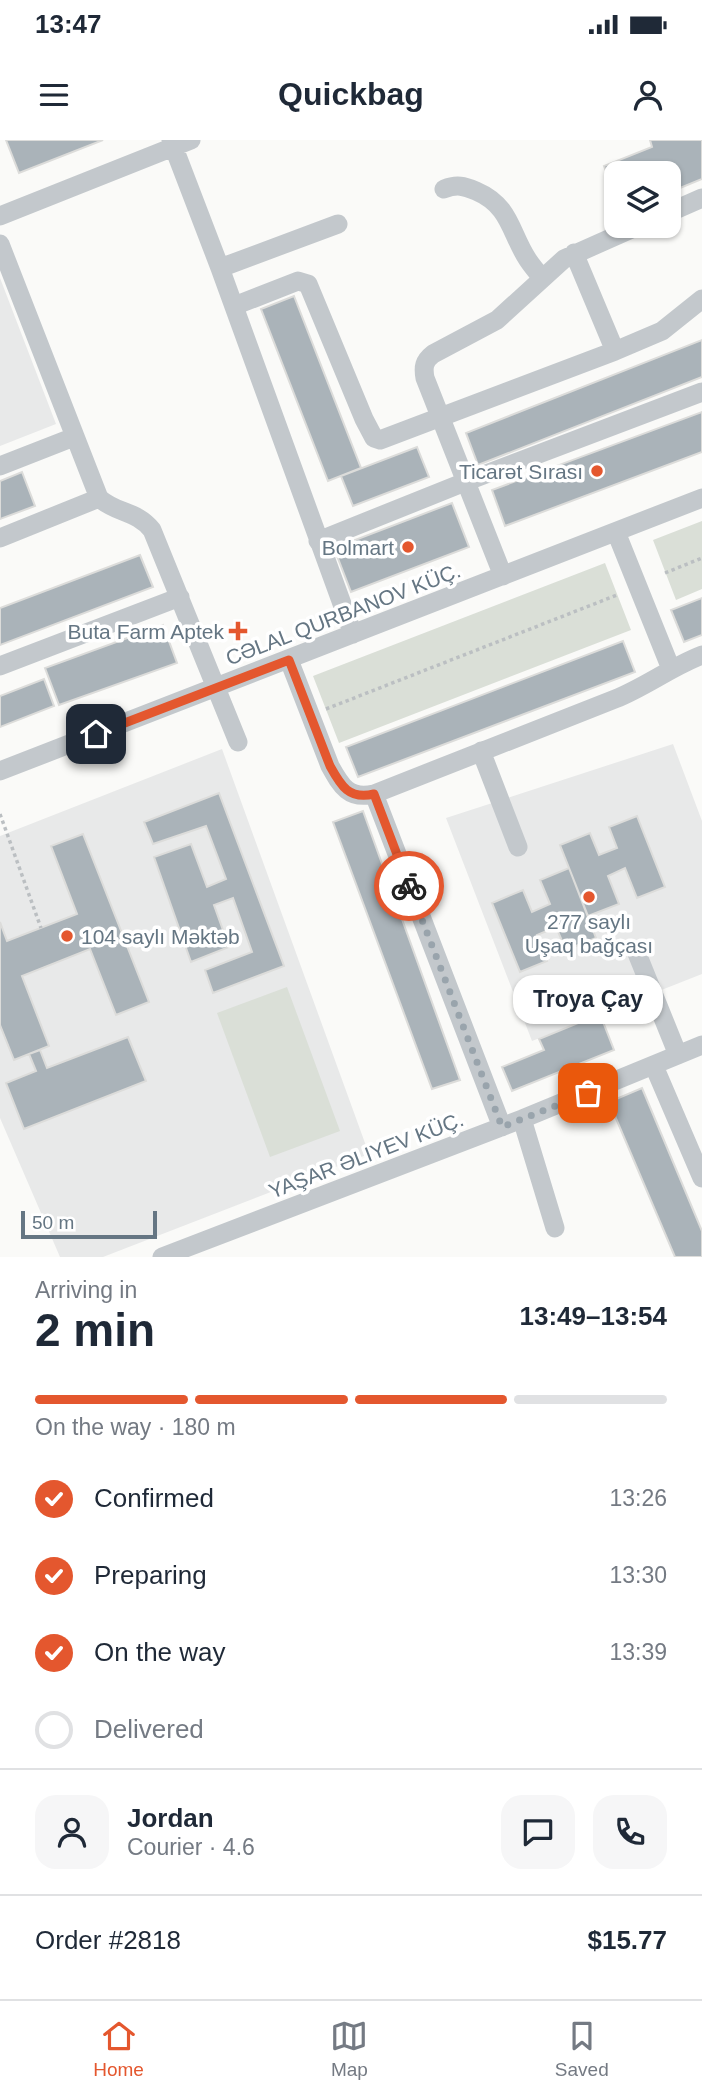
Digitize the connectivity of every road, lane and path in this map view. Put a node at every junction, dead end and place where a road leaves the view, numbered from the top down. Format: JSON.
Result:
{"nodes":[{"id":1,"x":179,"y":142,"type":"edge"},
{"id":2,"x":444,"y":188,"type":"dead end"},
{"id":3,"x":702,"y":198,"type":"edge"},
{"id":4,"x":681,"y":207,"type":"edge"},
{"id":5,"x":0,"y":216,"type":"edge"},
{"id":6,"x":338,"y":224,"type":"dead end"},
{"id":7,"x":610,"y":238,"type":"edge"},
{"id":8,"x":0,"y":244,"type":"edge"},
{"id":9,"x":574,"y":253,"type":"junction"},
{"id":10,"x":220,"y":268,"type":"junction"},
{"id":11,"x":542,"y":278,"type":"junction"},
{"id":12,"x":702,"y":299,"type":"edge"},
{"id":13,"x":234,"y":306,"type":"junction"},
{"id":14,"x":615,"y":351,"type":"junction"},
{"id":15,"x":702,"y":392,"type":"edge"},
{"id":16,"x":439,"y":417,"type":"junction"},
{"id":17,"x":74,"y":437,"type":"junction"},
{"id":18,"x":0,"y":466,"type":"edge"},
{"id":19,"x":465,"y":482,"type":"junction"},
{"id":20,"x":99,"y":498,"type":"junction"},
{"id":21,"x":702,"y":498,"type":"edge"},
{"id":22,"x":616,"y":532,"type":"junction"},
{"id":23,"x":0,"y":538,"type":"edge"},
{"id":24,"x":318,"y":541,"type":"junction"},
{"id":25,"x":702,"y":558,"type":"edge"},
{"id":26,"x":665,"y":573,"type":"dead end"},
{"id":27,"x":503,"y":576,"type":"junction"},
{"id":28,"x":617,"y":595,"type":"dead end"},
{"id":29,"x":180,"y":597,"type":"junction"},
{"id":30,"x":352,"y":634,"type":"junction"},
{"id":31,"x":702,"y":656,"type":"edge"},
{"id":32,"x":289,"y":660,"type":"junction"},
{"id":33,"x":0,"y":666,"type":"edge"},
{"id":34,"x":671,"y":669,"type":"junction"},
{"id":35,"x":215,"y":688,"type":"junction"},
{"id":36,"x":326,"y":709,"type":"dead end"},
{"id":37,"x":238,"y":742,"type":"dead end"},
{"id":38,"x":481,"y":751,"type":"junction"},
{"id":39,"x":0,"y":771,"type":"edge"},
{"id":40,"x":374,"y":794,"type":"junction"},
{"id":41,"x":0,"y":814,"type":"edge"},
{"id":42,"x":518,"y":846,"type":"dead end"},
{"id":43,"x":41,"y":928,"type":"dead end"},
{"id":44,"x":636,"y":951,"type":"dead end"},
{"id":45,"x":702,"y":1045,"type":"edge"},
{"id":46,"x":678,"y":1055,"type":"junction"},
{"id":47,"x":654,"y":1066,"type":"junction"},
{"id":48,"x":523,"y":1119,"type":"junction"},
{"id":49,"x":502,"y":1127,"type":"junction"},
{"id":50,"x":702,"y":1178,"type":"edge"},
{"id":51,"x":555,"y":1228,"type":"dead end"},
{"id":52,"x":162,"y":1257,"type":"edge"}],
"edges":[{"from":1,"to":5,"type":"street"},
{"from":1,"to":10,"type":"street"},
{"from":2,"to":11,"type":"street"},
{"from":3,"to":4,"type":"street"},
{"from":6,"to":10,"type":"street"},
{"from":7,"to":9,"type":"street"},
{"from":8,"to":17,"type":"street"},
{"from":9,"to":11,"type":"street"},
{"from":9,"to":14,"type":"street"},
{"from":10,"to":13,"type":"street"},
{"from":11,"to":16,"type":"street"},
{"from":12,"to":14,"type":"street"},
{"from":13,"to":16,"type":"street"},
{"from":13,"to":24,"type":"street"},
{"from":14,"to":16,"type":"street"},
{"from":15,"to":19,"type":"street"},
{"from":16,"to":19,"type":"street"},
{"from":17,"to":18,"type":"street"},
{"from":17,"to":20,"type":"street"},
{"from":19,"to":24,"type":"street"},
{"from":19,"to":27,"type":"street"},
{"from":20,"to":23,"type":"street"},
{"from":20,"to":29,"type":"street"},
{"from":21,"to":22,"type":"street","name":"CƏLAL QURBANOV KÜÇ."},
{"from":22,"to":27,"type":"street","name":"CƏLAL QURBANOV KÜÇ."},
{"from":22,"to":34,"type":"street"},
{"from":24,"to":30,"type":"street"},
{"from":25,"to":26,"type":"path"},
{"from":27,"to":30,"type":"street","name":"CƏLAL QURBANOV KÜÇ."},
{"from":28,"to":36,"type":"path"},
{"from":29,"to":33,"type":"street"},
{"from":29,"to":35,"type":"street"},
{"from":30,"to":32,"type":"street","name":"CƏLAL QURBANOV KÜÇ."},
{"from":31,"to":34,"type":"street"},
{"from":32,"to":35,"type":"street","name":"CƏLAL QURBANOV KÜÇ."},
{"from":32,"to":40,"type":"street"},
{"from":34,"to":38,"type":"street"},
{"from":35,"to":37,"type":"street"},
{"from":35,"to":39,"type":"street","name":"CƏLAL QURBANOV KÜÇ."},
{"from":38,"to":40,"type":"street"},
{"from":38,"to":42,"type":"street"},
{"from":40,"to":49,"type":"street"},
{"from":41,"to":43,"type":"path"},
{"from":44,"to":46,"type":"street"},
{"from":45,"to":46,"type":"street","name":"YAŞAR ƏLIYEV KÜÇ."},
{"from":46,"to":47,"type":"street","name":"YAŞAR ƏLIYEV KÜÇ."},
{"from":47,"to":48,"type":"street","name":"YAŞAR ƏLIYEV KÜÇ."},
{"from":47,"to":50,"type":"street"},
{"from":48,"to":49,"type":"street","name":"YAŞAR ƏLIYEV KÜÇ."},
{"from":48,"to":51,"type":"street"},
{"from":49,"to":52,"type":"street","name":"YAŞAR ƏLIYEV KÜÇ."}]}
